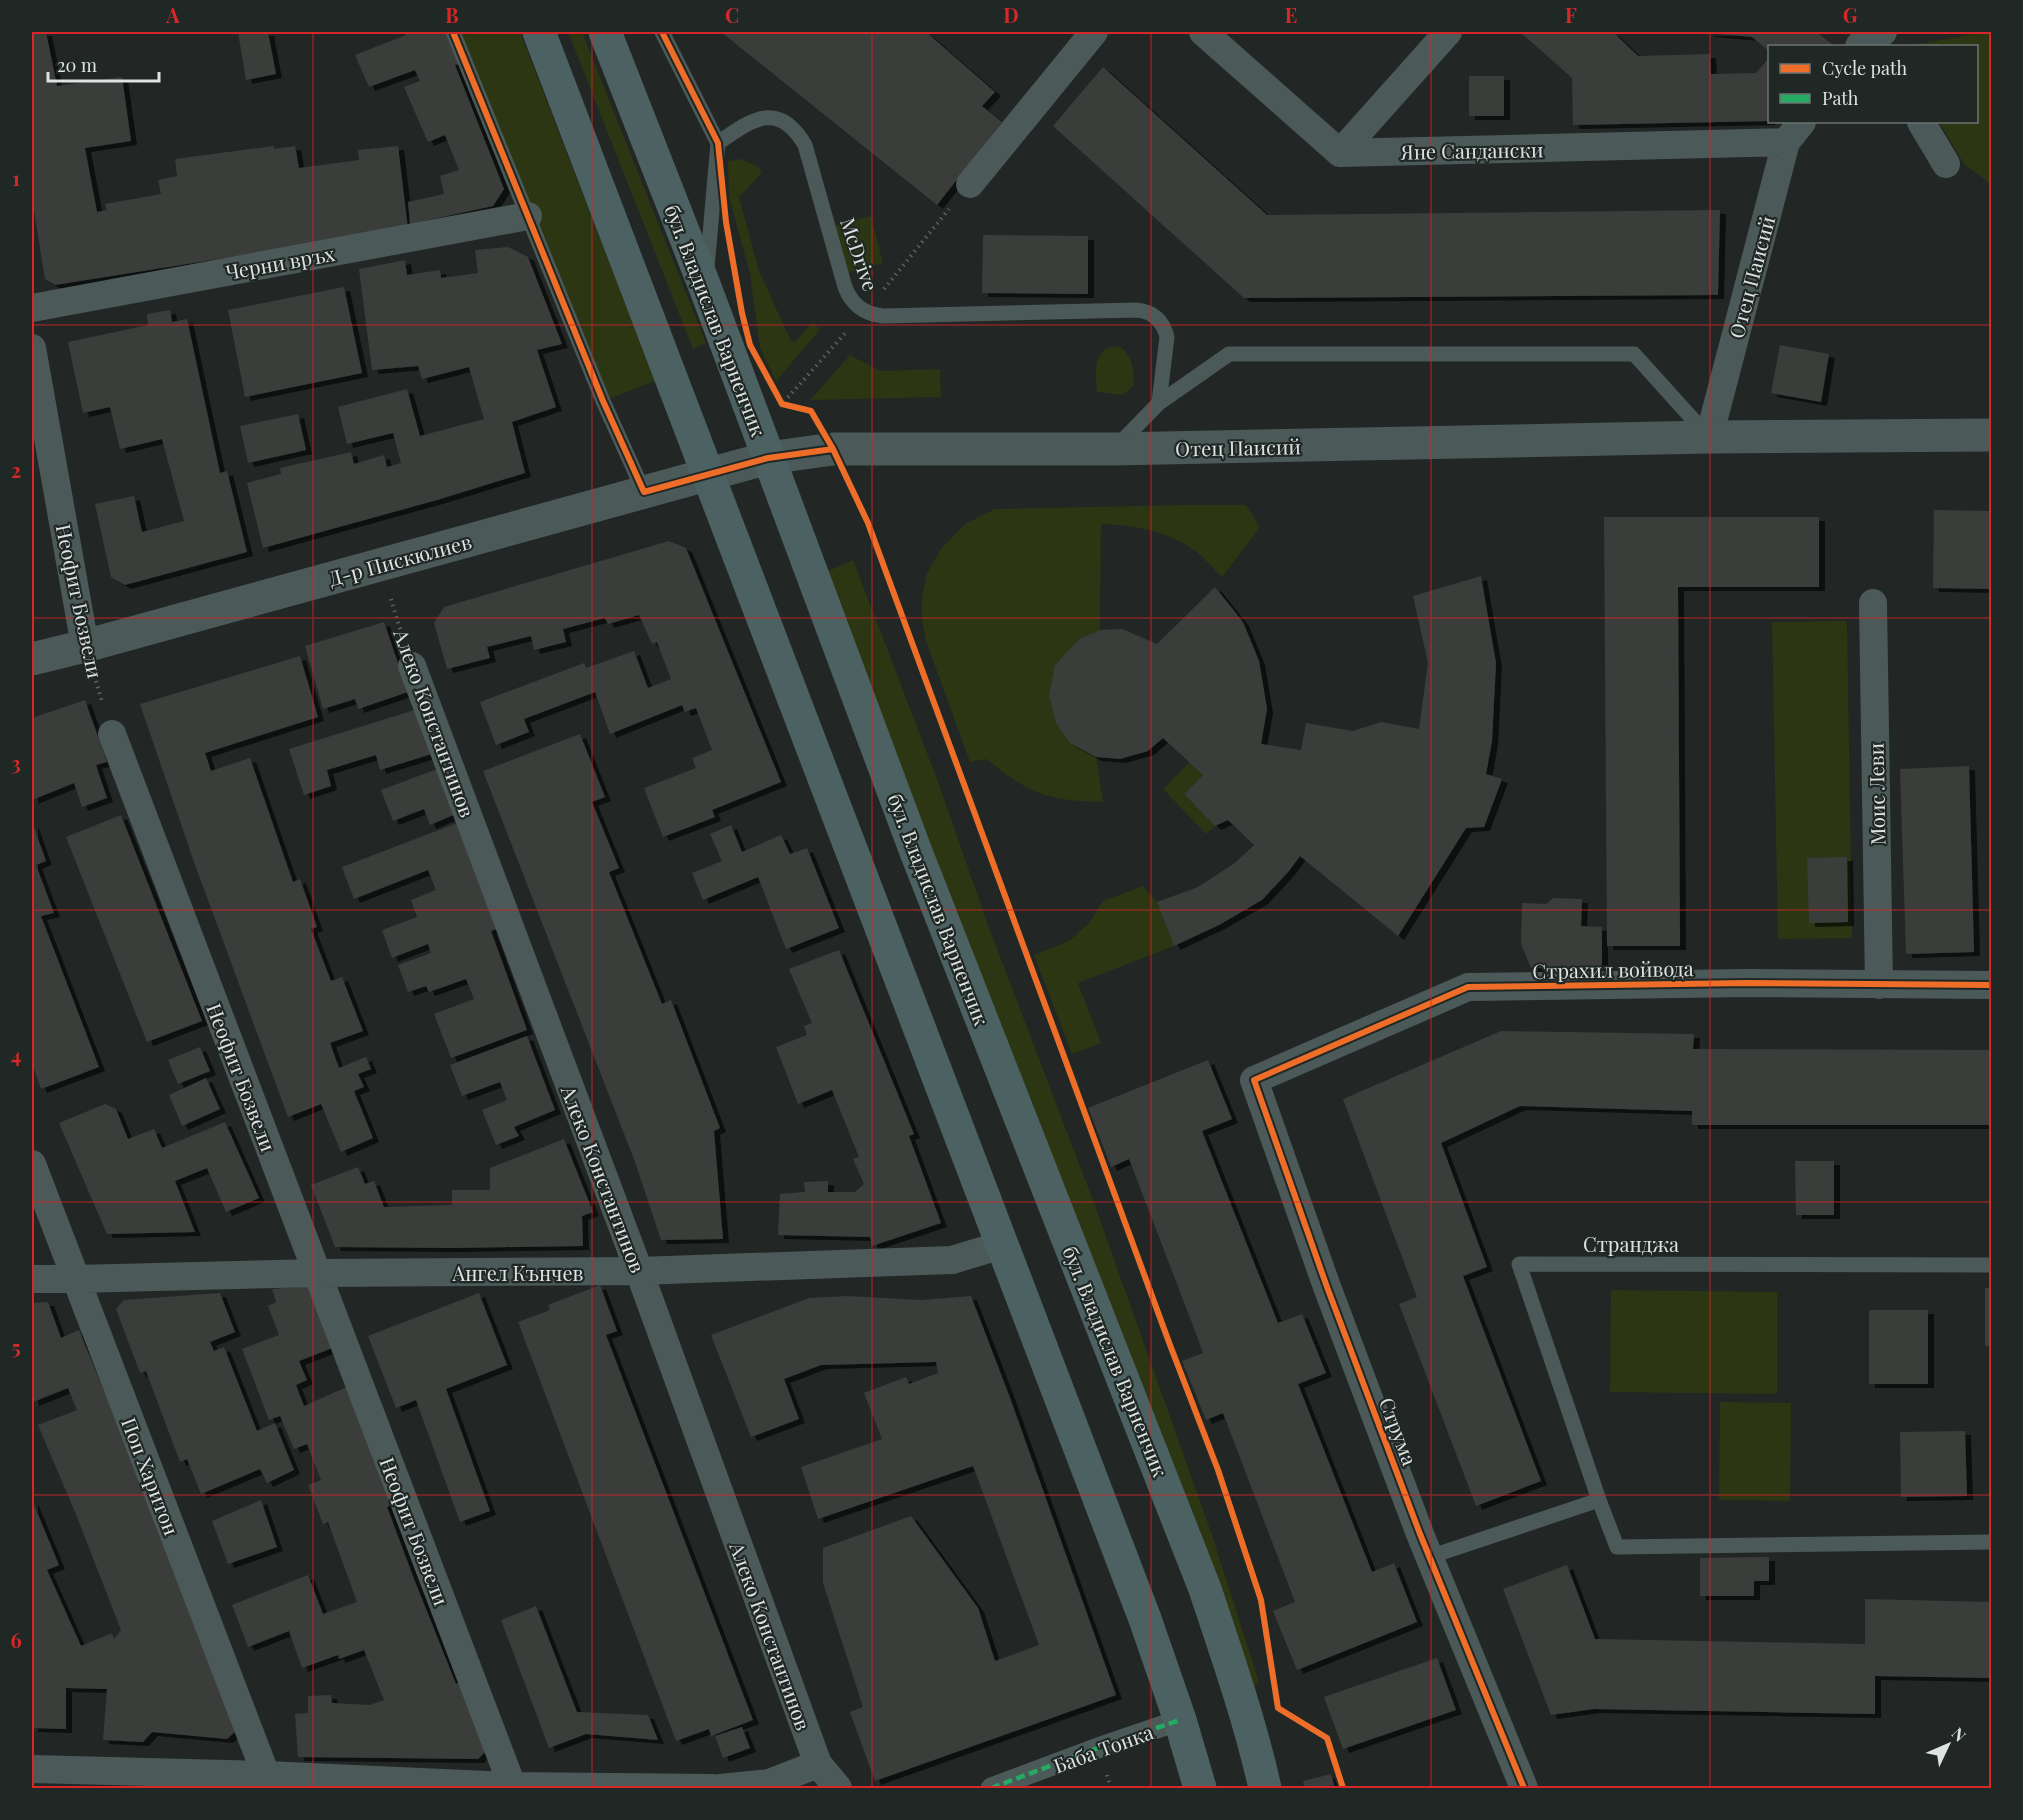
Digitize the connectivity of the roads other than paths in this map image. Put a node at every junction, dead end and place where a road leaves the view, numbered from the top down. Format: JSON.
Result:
{"nodes":[{"id":1,"x":453,"y":32,"type":"edge"},
{"id":2,"x":539,"y":32,"type":"edge"},
{"id":3,"x":605,"y":32,"type":"edge"},
{"id":4,"x":662,"y":32,"type":"edge"},
{"id":5,"x":1094,"y":32,"type":"edge"},
{"id":6,"x":1203,"y":32,"type":"edge"},
{"id":7,"x":1448,"y":32,"type":"edge"},
{"id":8,"x":1922,"y":123,"type":"edge"},
{"id":9,"x":1794,"y":132,"type":"edge"},
{"id":10,"x":718,"y":142,"type":"junction"},
{"id":11,"x":1340,"y":153,"type":"junction"},
{"id":12,"x":1946,"y":164,"type":"dead end"},
{"id":13,"x":970,"y":184,"type":"dead end"},
{"id":14,"x":528,"y":216,"type":"junction"},
{"id":15,"x":705,"y":287,"type":"junction"},
{"id":16,"x":32,"y":308,"type":"edge"},
{"id":17,"x":32,"y":348,"type":"edge"},
{"id":18,"x":1159,"y":403,"type":"junction"},
{"id":19,"x":1992,"y":435,"type":"edge"},
{"id":20,"x":1709,"y":437,"type":"junction"},
{"id":21,"x":1114,"y":449,"type":"junction"},
{"id":22,"x":768,"y":458,"type":"junction"},
{"id":23,"x":709,"y":475,"type":"junction"},
{"id":24,"x":644,"y":492,"type":"junction"},
{"id":25,"x":1873,"y":603,"type":"dead end"},
{"id":26,"x":85,"y":646,"type":"junction"},
{"id":27,"x":32,"y":659,"type":"edge"},
{"id":28,"x":412,"y":666,"type":"road end"},
{"id":29,"x":112,"y":734,"type":"road end"},
{"id":30,"x":1879,"y":985,"type":"junction"},
{"id":31,"x":1992,"y":985,"type":"edge"},
{"id":32,"x":1254,"y":1080,"type":"joint"},
{"id":33,"x":32,"y":1164,"type":"edge"},
{"id":34,"x":1002,"y":1245,"type":"junction"},
{"id":35,"x":1992,"y":1265,"type":"edge"},
{"id":36,"x":639,"y":1271,"type":"junction"},
{"id":37,"x":317,"y":1273,"type":"junction"},
{"id":38,"x":32,"y":1279,"type":"edge"},
{"id":39,"x":76,"y":1279,"type":"junction"},
{"id":40,"x":1599,"y":1500,"type":"junction"},
{"id":41,"x":1992,"y":1542,"type":"edge"},
{"id":42,"x":1430,"y":1557,"type":"junction"},
{"id":43,"x":1180,"y":1720,"type":"junction"},
{"id":44,"x":818,"y":1764,"type":"junction"},
{"id":45,"x":32,"y":1768,"type":"edge"},
{"id":46,"x":269,"y":1782,"type":"edge"},
{"id":47,"x":512,"y":1787,"type":"edge"},
{"id":48,"x":712,"y":1788,"type":"edge"},
{"id":49,"x":720,"y":1788,"type":"edge"},
{"id":50,"x":838,"y":1788,"type":"edge"},
{"id":51,"x":991,"y":1788,"type":"edge"},
{"id":52,"x":1200,"y":1788,"type":"edge"},
{"id":53,"x":1265,"y":1788,"type":"edge"},
{"id":54,"x":1524,"y":1788,"type":"edge"}],
"edges":[{"from":1,"to":14,"type":"lane"},
{"from":2,"to":23,"type":"main road"},
{"from":3,"to":15,"type":"main road","name":"бул. Владислав Варненчик"},
{"from":4,"to":10,"type":"lane"},
{"from":5,"to":13,"type":"street"},
{"from":6,"to":11,"type":"street"},
{"from":7,"to":11,"type":"street"},
{"from":8,"to":12,"type":"street"},
{"from":9,"to":11,"type":"street","name":"Яне Сандански"},
{"from":9,"to":20,"type":"street","name":"Отец Паисий"},
{"from":10,"to":15,"type":"lane"},
{"from":10,"to":18,"type":"lane","name":"McDrive"},
{"from":14,"to":16,"type":"street","name":"Черни връх"},
{"from":14,"to":24,"type":"lane"},
{"from":15,"to":22,"type":"main road","name":"бул. Владислав Варненчик"},
{"from":17,"to":26,"type":"street","name":"Неофит Бозвели"},
{"from":18,"to":20,"type":"lane"},
{"from":18,"to":21,"type":"lane"},
{"from":19,"to":20,"type":"street","name":"Отец Паисий"},
{"from":20,"to":21,"type":"street","name":"Отец Паисий"},
{"from":21,"to":22,"type":"street","name":"Отец Паисий"},
{"from":22,"to":23,"type":"street","name":"Д-р Пискюлиев"},
{"from":22,"to":53,"type":"main road","name":"бул. Владислав Варненчик"},
{"from":23,"to":24,"type":"street","name":"Д-р Пискюлиев"},
{"from":23,"to":34,"type":"main road"},
{"from":24,"to":26,"type":"street","name":"Д-р Пискюлиев"},
{"from":25,"to":30,"type":"street","name":"Моис Леви"},
{"from":26,"to":27,"type":"street","name":"Д-р Пискюлиев"},
{"from":28,"to":36,"type":"street","name":"Алеко Константинов"},
{"from":29,"to":37,"type":"street","name":"Неофит Бозвели"},
{"from":30,"to":31,"type":"street","name":"Страхил войвода"},
{"from":30,"to":32,"type":"street","name":"Страхил войвода"},
{"from":32,"to":42,"type":"street","name":"Струма"},
{"from":33,"to":39,"type":"street","name":"Поп Харитон"},
{"from":34,"to":36,"type":"street","name":"Ангел Кънчев"},
{"from":34,"to":43,"type":"main road"},
{"from":35,"to":40,"type":"lane","name":"Странджа"},
{"from":36,"to":37,"type":"street","name":"Ангел Кънчев"},
{"from":36,"to":44,"type":"street","name":"Алеко Константинов"},
{"from":37,"to":39,"type":"street","name":"Ангел Кънчев"},
{"from":37,"to":47,"type":"street","name":"Неофит Бозвели"},
{"from":38,"to":39,"type":"street","name":"Ангел Кънчев"},
{"from":39,"to":46,"type":"street","name":"Поп Харитон"},
{"from":40,"to":41,"type":"lane","name":"Странджа"},
{"from":40,"to":42,"type":"lane"},
{"from":42,"to":54,"type":"street","name":"Струма"},
{"from":43,"to":51,"type":"street","name":"Баба Тонка"},
{"from":43,"to":52,"type":"main road"},
{"from":44,"to":49,"type":"street"},
{"from":44,"to":50,"type":"street","name":"Алеко Константинов"},
{"from":45,"to":46,"type":"street"},
{"from":46,"to":47,"type":"street"},
{"from":47,"to":48,"type":"street"}]}
